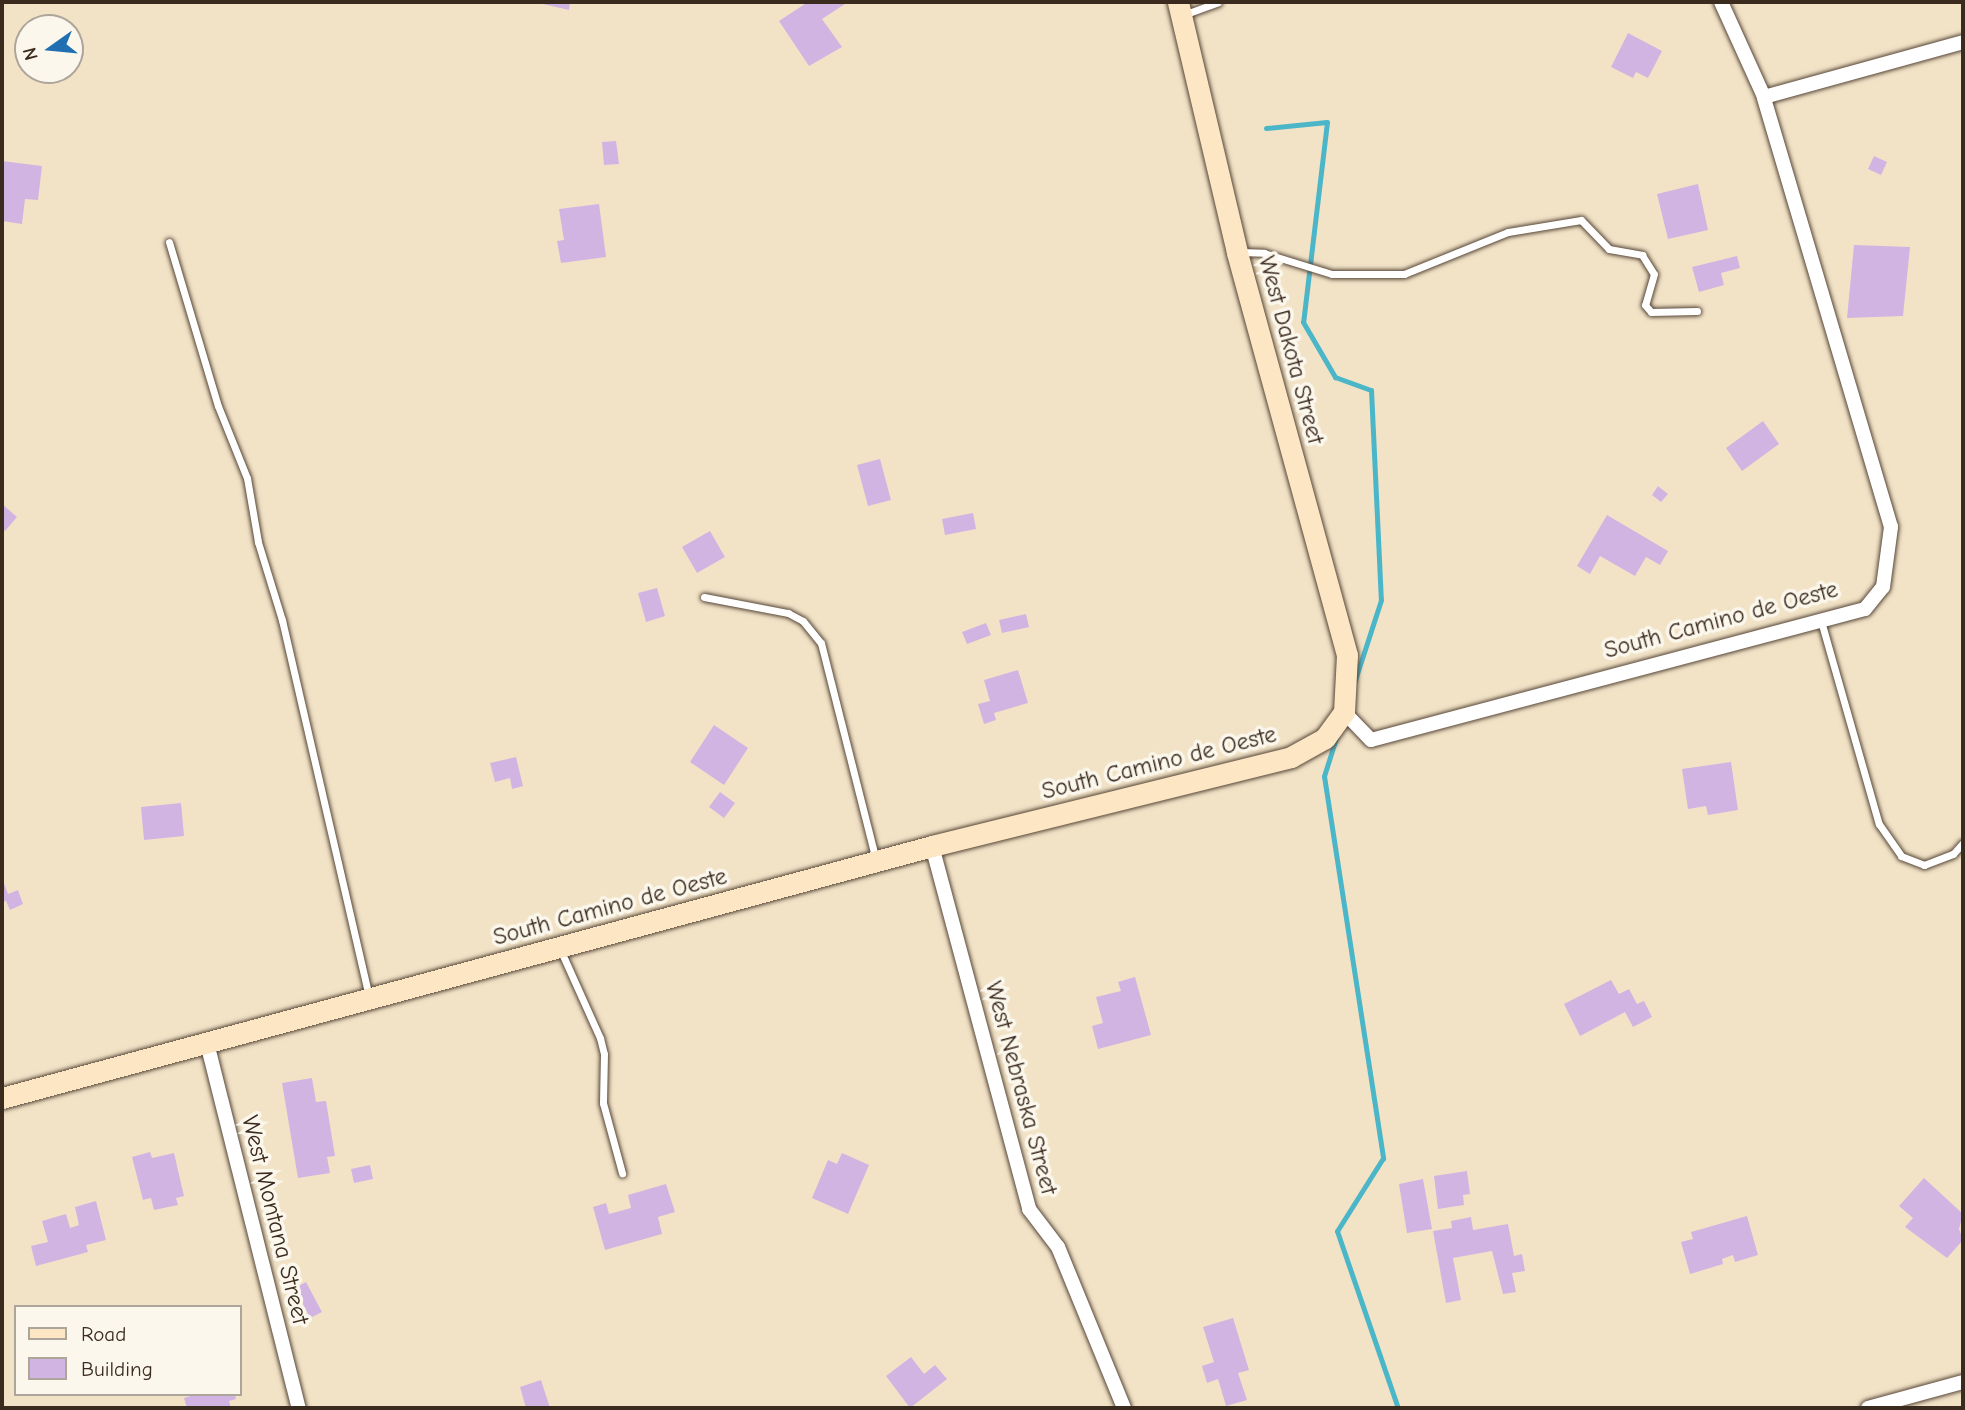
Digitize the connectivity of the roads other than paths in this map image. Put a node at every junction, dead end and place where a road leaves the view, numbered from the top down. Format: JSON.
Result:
{"nodes":[{"id":1,"x":1218,"y":2,"type":"edge"},
{"id":2,"x":1721,"y":2,"type":"edge"},
{"id":3,"x":1180,"y":8,"type":"edge"},
{"id":4,"x":1963,"y":42,"type":"edge"},
{"id":5,"x":1764,"y":97,"type":"junction"},
{"id":6,"x":169,"y":242,"type":"dead end"},
{"id":7,"x":1237,"y":252,"type":"junction"},
{"id":8,"x":1697,"y":311,"type":"dead end"},
{"id":9,"x":704,"y":597,"type":"dead end"},
{"id":10,"x":1821,"y":621,"type":"junction"},
{"id":11,"x":1343,"y":712,"type":"junction"},
{"id":12,"x":1963,"y":843,"type":"edge"},
{"id":13,"x":932,"y":846,"type":"junction"},
{"id":14,"x":876,"y":861,"type":"junction"},
{"id":15,"x":559,"y":948,"type":"junction"},
{"id":16,"x":370,"y":1000,"type":"junction"},
{"id":17,"x":207,"y":1043,"type":"junction"},
{"id":18,"x":2,"y":1098,"type":"edge"},
{"id":19,"x":622,"y":1172,"type":"dead end"},
{"id":20,"x":1963,"y":1382,"type":"edge"},
{"id":21,"x":299,"y":1408,"type":"edge"},
{"id":22,"x":1124,"y":1408,"type":"edge"},
{"id":23,"x":1868,"y":1408,"type":"edge"}],
"edges":[{"from":1,"to":3,"type":"lane"},
{"from":2,"to":5,"type":"street","name":"South Camino de Oeste"},
{"from":3,"to":7,"type":"street","name":"West Dakota Street"},
{"from":4,"to":5,"type":"street"},
{"from":5,"to":10,"type":"street","name":"South Camino de Oeste"},
{"from":6,"to":16,"type":"lane"},
{"from":7,"to":8,"type":"lane"},
{"from":7,"to":11,"type":"street","name":"West Dakota Street"},
{"from":9,"to":14,"type":"lane"},
{"from":10,"to":11,"type":"street","name":"South Camino de Oeste"},
{"from":10,"to":12,"type":"lane"},
{"from":11,"to":13,"type":"street","name":"South Camino de Oeste"},
{"from":13,"to":14,"type":"street","name":"South Camino de Oeste"},
{"from":13,"to":22,"type":"street","name":"West Nebraska Street"},
{"from":14,"to":15,"type":"street","name":"South Camino de Oeste"},
{"from":15,"to":16,"type":"street","name":"South Camino de Oeste"},
{"from":15,"to":19,"type":"lane"},
{"from":16,"to":17,"type":"street","name":"South Camino de Oeste"},
{"from":17,"to":18,"type":"street","name":"South Camino de Oeste"},
{"from":17,"to":21,"type":"street","name":"West Montana Street"},
{"from":20,"to":23,"type":"street"}]}
